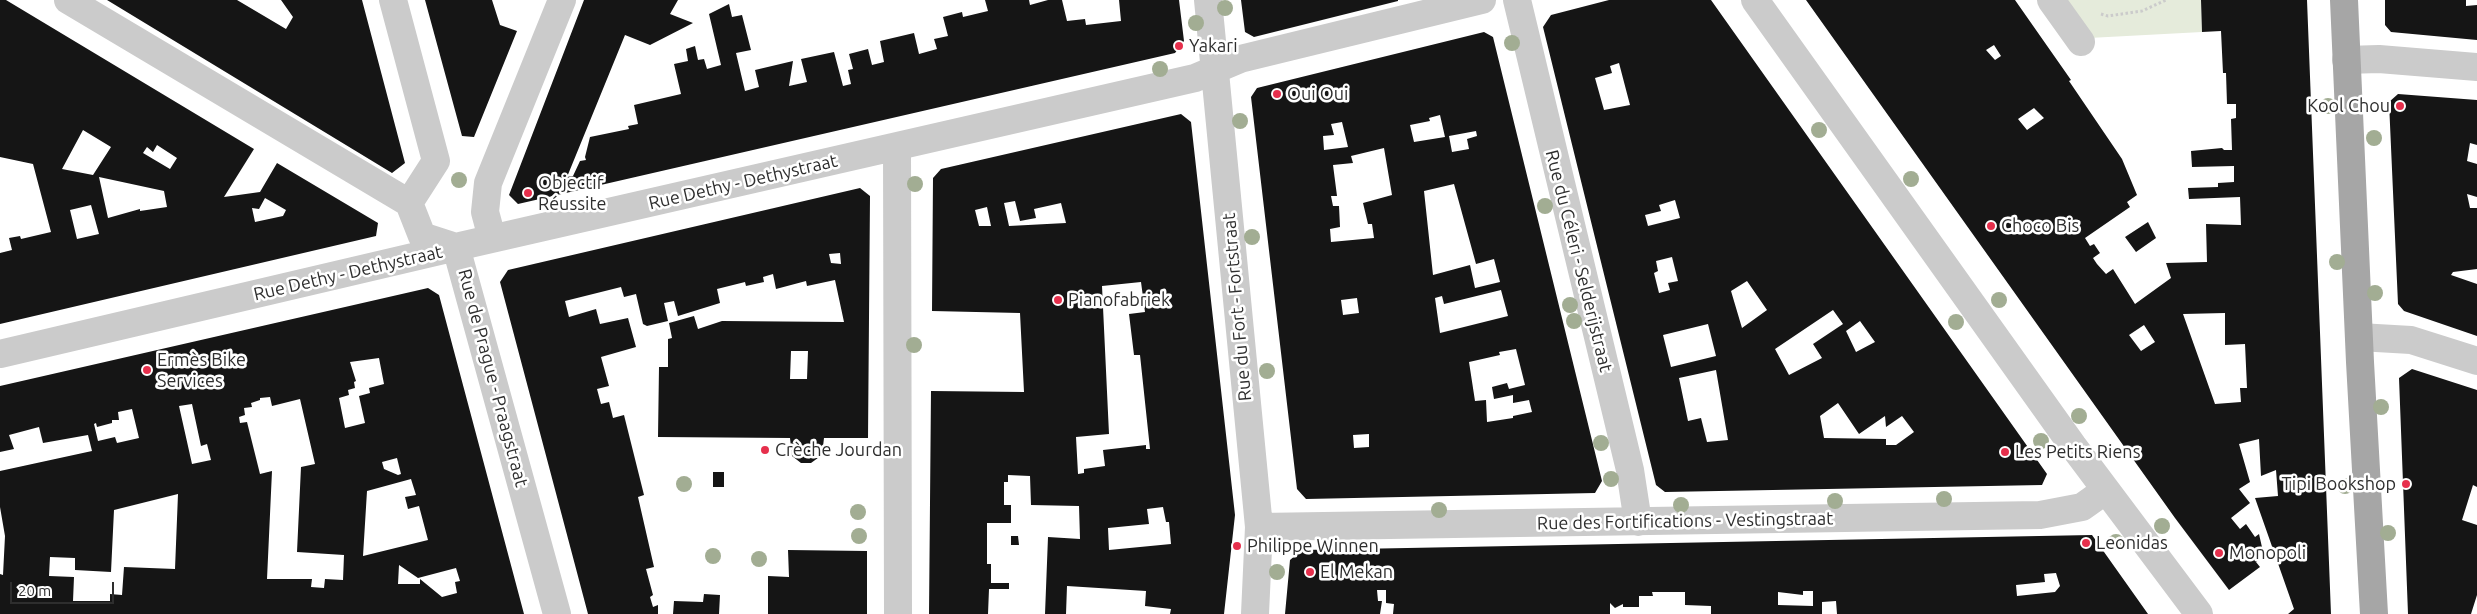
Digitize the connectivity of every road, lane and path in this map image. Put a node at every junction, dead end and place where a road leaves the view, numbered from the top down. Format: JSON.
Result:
{"nodes":[{"id":1,"x":68,"y":0,"type":"edge"},
{"id":2,"x":393,"y":0,"type":"edge"},
{"id":3,"x":562,"y":0,"type":"edge"},
{"id":4,"x":1208,"y":0,"type":"edge"},
{"id":5,"x":1482,"y":0,"type":"edge"},
{"id":6,"x":1517,"y":0,"type":"edge"},
{"id":7,"x":1755,"y":0,"type":"edge"},
{"id":8,"x":2051,"y":0,"type":"edge"},
{"id":9,"x":2166,"y":0,"type":"edge"},
{"id":10,"x":2344,"y":0,"type":"edge"},
{"id":11,"x":2093,"y":12,"type":"dead end"},
{"id":12,"x":2081,"y":42,"type":"dead end"},
{"id":13,"x":2346,"y":60,"type":"junction"},
{"id":14,"x":2477,"y":67,"type":"edge"},
{"id":15,"x":1215,"y":70,"type":"junction"},
{"id":16,"x":897,"y":147,"type":"junction"},
{"id":17,"x":409,"y":203,"type":"junction"},
{"id":18,"x":492,"y":238,"type":"junction"},
{"id":19,"x":456,"y":247,"type":"junction"},
{"id":20,"x":2359,"y":337,"type":"junction"},
{"id":21,"x":0,"y":354,"type":"edge"},
{"id":22,"x":2477,"y":361,"type":"edge"},
{"id":23,"x":2106,"y":490,"type":"junction"},
{"id":24,"x":1638,"y":522,"type":"junction"},
{"id":25,"x":1259,"y":528,"type":"junction"},
{"id":26,"x":557,"y":614,"type":"edge"},
{"id":27,"x":898,"y":614,"type":"edge"},
{"id":28,"x":1255,"y":614,"type":"edge"},
{"id":29,"x":2199,"y":614,"type":"edge"},
{"id":30,"x":2374,"y":614,"type":"edge"}],
"edges":[{"from":1,"to":17,"type":"street"},
{"from":2,"to":17,"type":"street"},
{"from":3,"to":18,"type":"street"},
{"from":4,"to":15,"type":"street","name":"Rue du Fort - Fortstraat"},
{"from":5,"to":15,"type":"street","name":"Rue Dethy - Dethystraat"},
{"from":6,"to":24,"type":"street","name":"Rue du Céleri - Selderijstraat"},
{"from":7,"to":23,"type":"street"},
{"from":8,"to":12,"type":"street"},
{"from":9,"to":11,"type":"path"},
{"from":10,"to":13,"type":"main road"},
{"from":13,"to":14,"type":"street"},
{"from":13,"to":20,"type":"main road"},
{"from":15,"to":16,"type":"street","name":"Rue Dethy - Dethystraat"},
{"from":15,"to":25,"type":"street","name":"Rue du Fort - Fortstraat"},
{"from":16,"to":18,"type":"street","name":"Rue Dethy - Dethystraat"},
{"from":16,"to":27,"type":"street"},
{"from":17,"to":19,"type":"street","name":"Rue de Prague - Praagstraat"},
{"from":18,"to":19,"type":"street","name":"Rue Dethy - Dethystraat"},
{"from":19,"to":21,"type":"street","name":"Rue Dethy - Dethystraat"},
{"from":19,"to":26,"type":"street","name":"Rue de Prague - Praagstraat"},
{"from":20,"to":22,"type":"street"},
{"from":20,"to":30,"type":"main road"},
{"from":23,"to":24,"type":"street","name":"Rue des Fortifications - Vestingstraat"},
{"from":23,"to":29,"type":"street"},
{"from":24,"to":25,"type":"street","name":"Rue des Fortifications - Vestingstraat"},
{"from":25,"to":28,"type":"street","name":"Rue du Fort - Fortstraat"}]}
